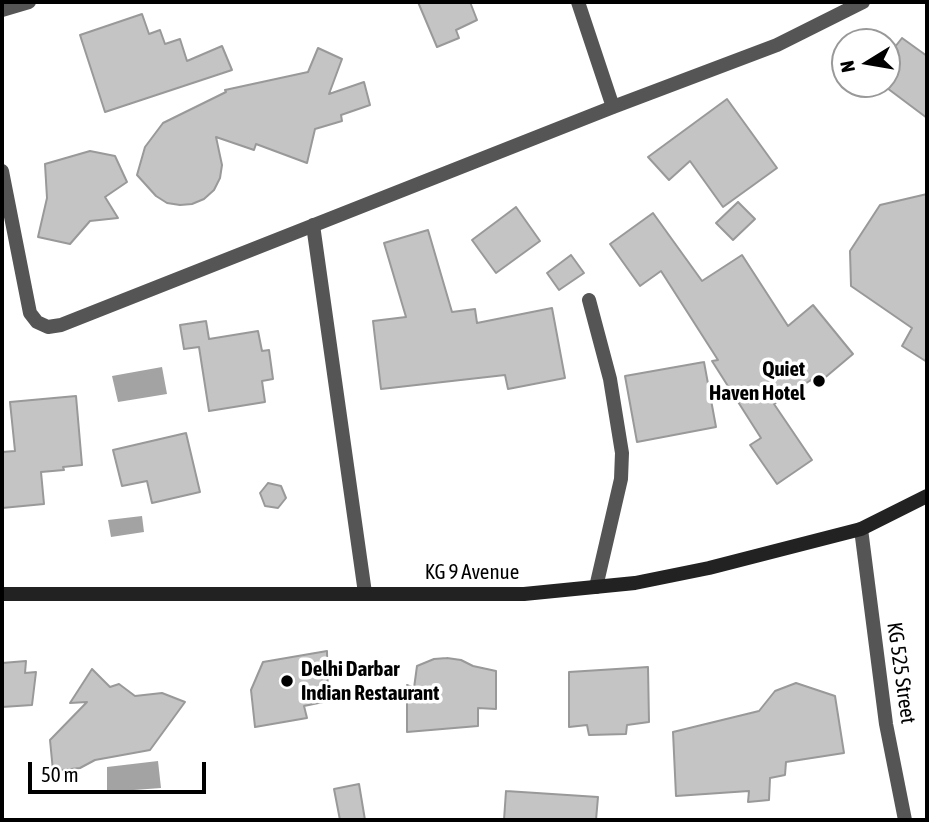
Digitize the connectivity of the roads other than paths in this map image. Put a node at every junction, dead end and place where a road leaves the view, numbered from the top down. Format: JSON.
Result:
{"nodes":[{"id":1,"x":29,"y":2,"type":"edge"},
{"id":2,"x":578,"y":2,"type":"edge"},
{"id":3,"x":863,"y":2,"type":"edge"},
{"id":4,"x":2,"y":10,"type":"edge"},
{"id":5,"x":613,"y":107,"type":"junction"},
{"id":6,"x":2,"y":171,"type":"edge"},
{"id":7,"x":5,"y":203,"type":"edge"},
{"id":8,"x":313,"y":225,"type":"junction"},
{"id":9,"x":589,"y":300,"type":"dead end"},
{"id":10,"x":927,"y":496,"type":"edge"},
{"id":11,"x":861,"y":529,"type":"junction"},
{"id":12,"x":596,"y":587,"type":"junction"},
{"id":13,"x":365,"y":593,"type":"junction"},
{"id":14,"x":2,"y":594,"type":"edge"},
{"id":15,"x":905,"y":820,"type":"edge"}],
"edges":[{"from":1,"to":4,"type":"street"},
{"from":2,"to":5,"type":"street"},
{"from":3,"to":5,"type":"street"},
{"from":5,"to":8,"type":"street"},
{"from":6,"to":7,"type":"street"},
{"from":7,"to":8,"type":"street"},
{"from":8,"to":13,"type":"street"},
{"from":9,"to":12,"type":"street"},
{"from":10,"to":11,"type":"main road","name":"KG 9 Avenue"},
{"from":11,"to":12,"type":"main road","name":"KG 9 Avenue"},
{"from":11,"to":15,"type":"street","name":"KG 525 Street"},
{"from":12,"to":13,"type":"main road","name":"KG 9 Avenue"},
{"from":13,"to":14,"type":"main road","name":"KG 9 Avenue"}]}
